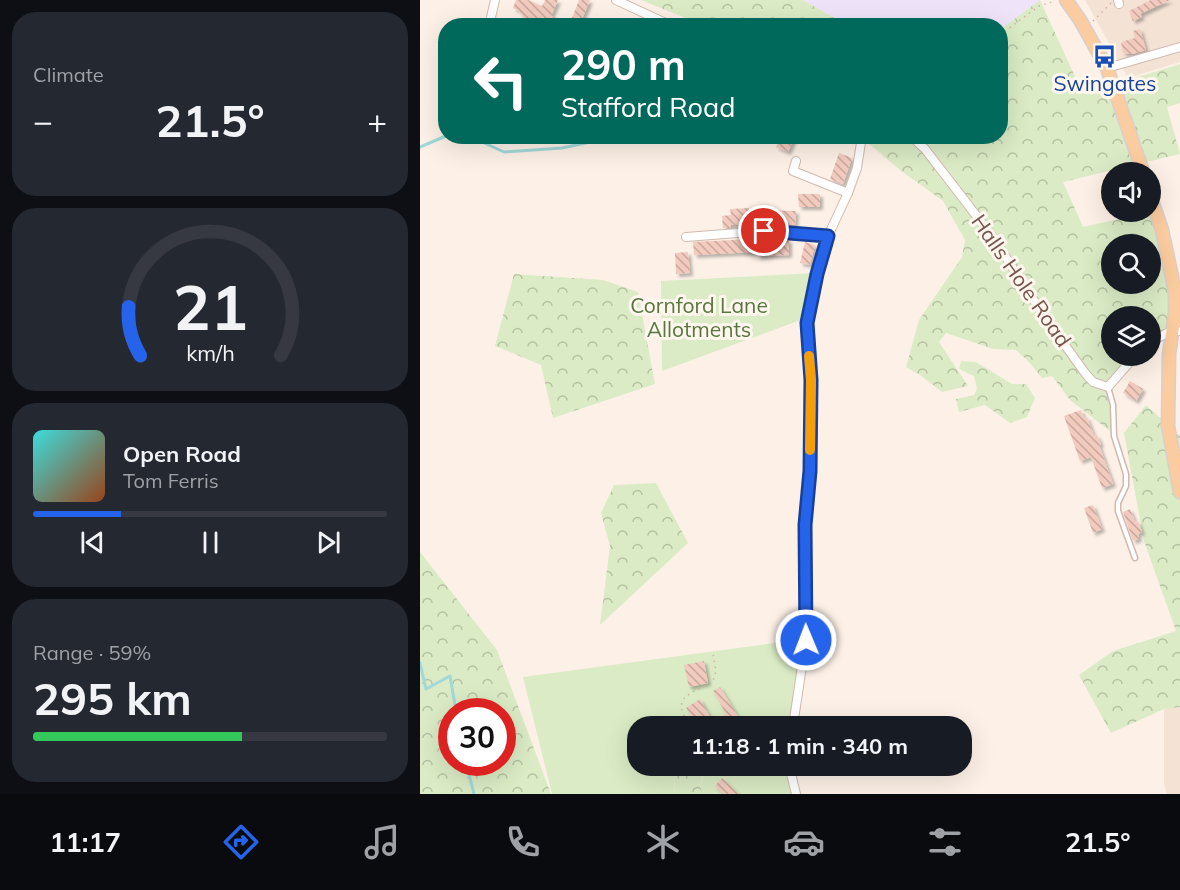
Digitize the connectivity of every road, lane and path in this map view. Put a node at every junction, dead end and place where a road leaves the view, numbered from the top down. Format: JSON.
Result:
{"nodes":[{"id":1,"x":495,"y":0,"type":"edge"},
{"id":2,"x":616,"y":0,"type":"edge"},
{"id":3,"x":1060,"y":0,"type":"edge"},
{"id":4,"x":1066,"y":0,"type":"edge"},
{"id":5,"x":1117,"y":1,"type":"edge"},
{"id":6,"x":491,"y":18,"type":"edge"},
{"id":7,"x":655,"y":18,"type":"edge"},
{"id":8,"x":1091,"y":23,"type":"dead end"},
{"id":9,"x":1008,"y":29,"type":"edge"},
{"id":10,"x":1180,"y":47,"type":"edge"},
{"id":11,"x":1107,"y":68,"type":"junction"},
{"id":12,"x":860,"y":144,"type":"edge"},
{"id":13,"x":920,"y":144,"type":"edge"},
{"id":14,"x":796,"y":161,"type":"dead end"},
{"id":15,"x":1140,"y":162,"type":"edge"},
{"id":16,"x":848,"y":193,"type":"junction"},
{"id":17,"x":1159,"y":222,"type":"edge"},
{"id":18,"x":828,"y":236,"type":"junction"},
{"id":19,"x":686,"y":237,"type":"dead end"},
{"id":20,"x":1176,"y":331,"type":"edge"},
{"id":21,"x":1161,"y":337,"type":"edge"},
{"id":22,"x":1126,"y":366,"type":"edge"},
{"id":23,"x":1108,"y":387,"type":"junction"},
{"id":24,"x":1180,"y":492,"type":"edge"},
{"id":25,"x":1135,"y":558,"type":"dead end"},
{"id":26,"x":713,"y":654,"type":"dead end"},
{"id":27,"x":686,"y":716,"type":"edge"},
{"id":28,"x":795,"y":716,"type":"edge"},
{"id":29,"x":792,"y":776,"type":"edge"},
{"id":30,"x":796,"y":794,"type":"edge"}],
"edges":[{"from":1,"to":6,"type":"street"},
{"from":2,"to":7,"type":"street"},
{"from":3,"to":9,"type":"path"},
{"from":4,"to":11,"type":"main road"},
{"from":5,"to":8,"type":"path"},
{"from":10,"to":11,"type":"street"},
{"from":11,"to":15,"type":"main road"},
{"from":12,"to":16,"type":"street"},
{"from":13,"to":23,"type":"street","name":"Halls Hole Road"},
{"from":14,"to":16,"type":"street"},
{"from":16,"to":18,"type":"street"},
{"from":17,"to":20,"type":"main road"},
{"from":18,"to":19,"type":"street"},
{"from":18,"to":28,"type":"street"},
{"from":20,"to":21,"type":"street"},
{"from":20,"to":24,"type":"main road"},
{"from":22,"to":23,"type":"street"},
{"from":23,"to":25,"type":"lane"},
{"from":26,"to":27,"type":"path"},
{"from":29,"to":30,"type":"street"}]}
